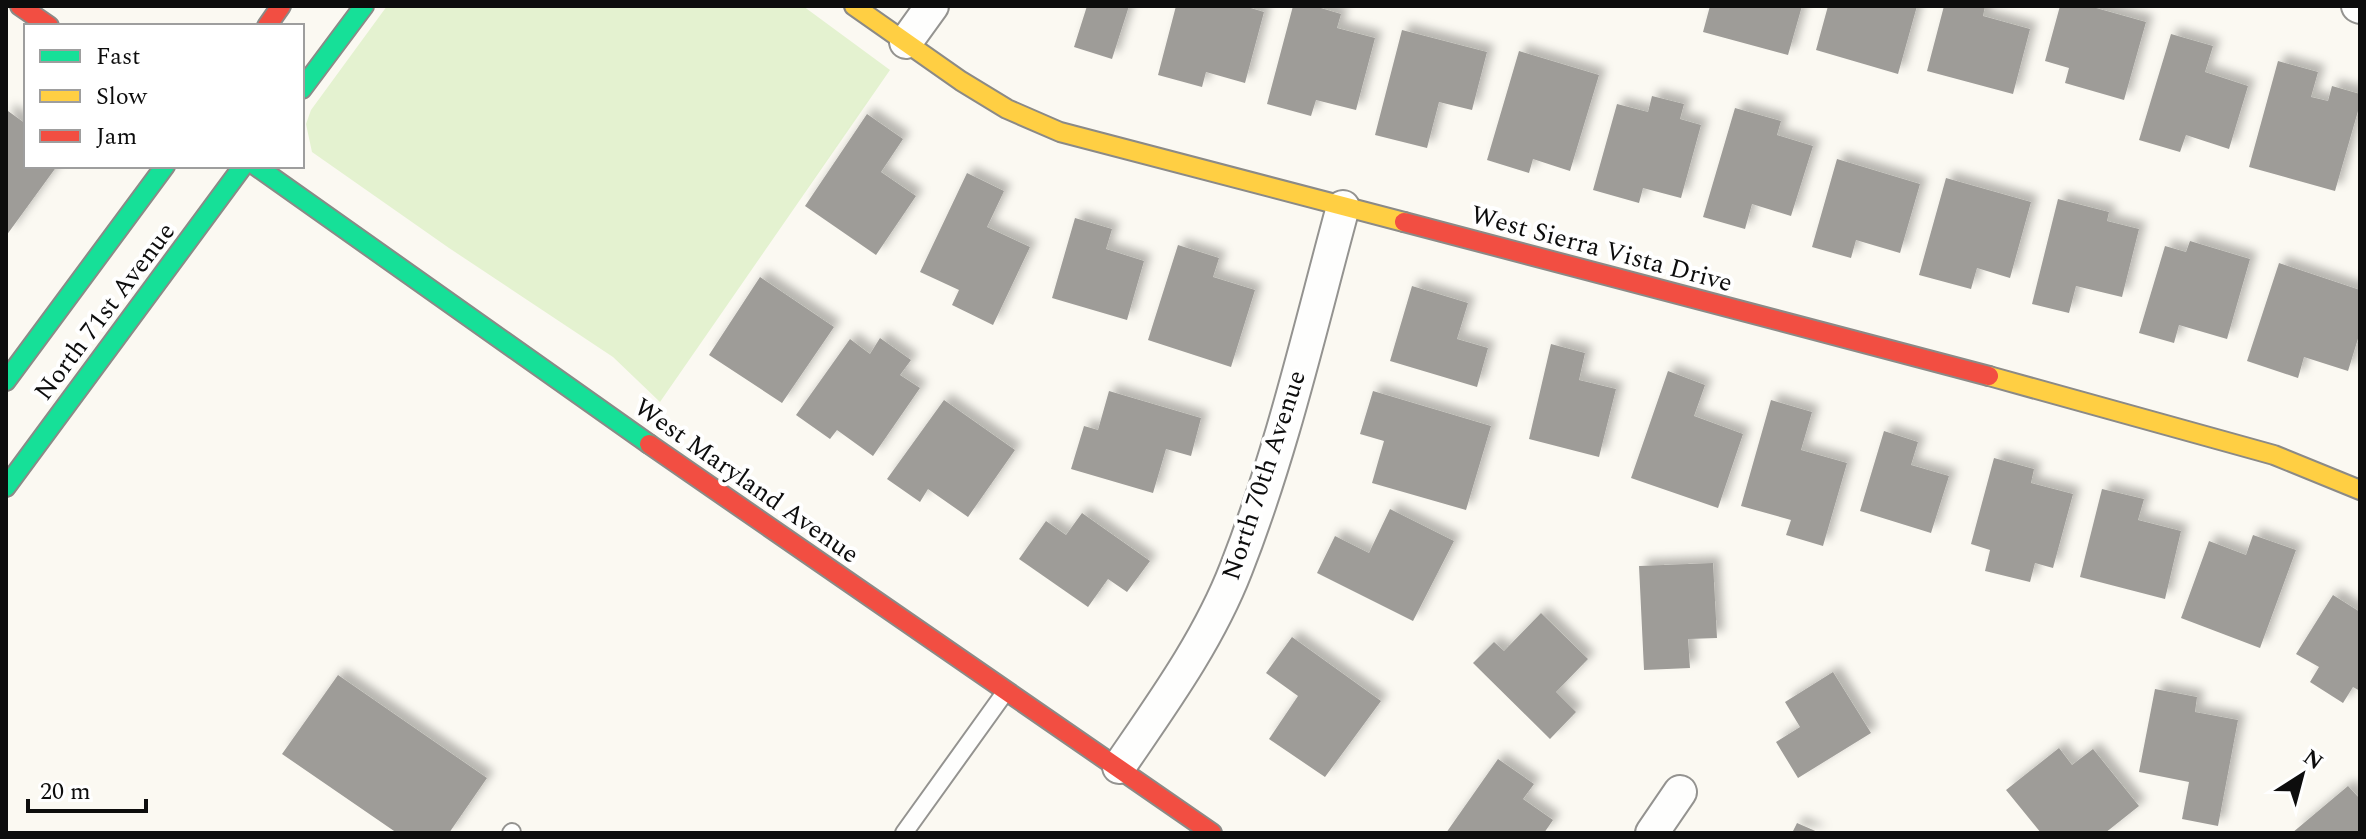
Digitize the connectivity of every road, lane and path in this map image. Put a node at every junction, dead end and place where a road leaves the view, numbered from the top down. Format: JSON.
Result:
{"nodes":[{"id":1,"x":20,"y":6,"type":"edge"},
{"id":2,"x":281,"y":6,"type":"edge"},
{"id":3,"x":364,"y":6,"type":"edge"},
{"id":4,"x":854,"y":6,"type":"edge"},
{"id":5,"x":932,"y":6,"type":"edge"},
{"id":6,"x":46,"y":24,"type":"edge"},
{"id":7,"x":268,"y":24,"type":"edge"},
{"id":8,"x":906,"y":42,"type":"junction"},
{"id":9,"x":304,"y":86,"type":"edge"},
{"id":10,"x":164,"y":168,"type":"edge"},
{"id":11,"x":242,"y":168,"type":"edge"},
{"id":12,"x":259,"y":168,"type":"edge"},
{"id":13,"x":1343,"y":207,"type":"junction"},
{"id":14,"x":6,"y":381,"type":"edge"},
{"id":15,"x":6,"y":487,"type":"edge"},
{"id":16,"x":2360,"y":490,"type":"edge"},
{"id":17,"x":1006,"y":690,"type":"junction"},
{"id":18,"x":1119,"y":767,"type":"junction"},
{"id":19,"x":1680,"y":792,"type":"dead end"},
{"id":20,"x":904,"y":833,"type":"edge"},
{"id":21,"x":1212,"y":833,"type":"edge"},
{"id":22,"x":1652,"y":833,"type":"edge"}],
"edges":[{"from":1,"to":6,"type":"street"},
{"from":2,"to":7,"type":"street"},
{"from":3,"to":9,"type":"street"},
{"from":4,"to":8,"type":"street","name":"West Sierra Vista Drive"},
{"from":5,"to":8,"type":"street"},
{"from":8,"to":13,"type":"street","name":"West Sierra Vista Drive"},
{"from":10,"to":14,"type":"street","name":"North 71st Avenue"},
{"from":11,"to":15,"type":"street","name":"North 71st Avenue"},
{"from":12,"to":17,"type":"street","name":"West Maryland Avenue"},
{"from":13,"to":16,"type":"street","name":"West Sierra Vista Drive"},
{"from":13,"to":18,"type":"street","name":"North 70th Avenue"},
{"from":17,"to":18,"type":"street","name":"West Maryland Avenue"},
{"from":17,"to":20,"type":"lane"},
{"from":18,"to":21,"type":"street","name":"West Maryland Avenue"},
{"from":19,"to":22,"type":"street"}]}
